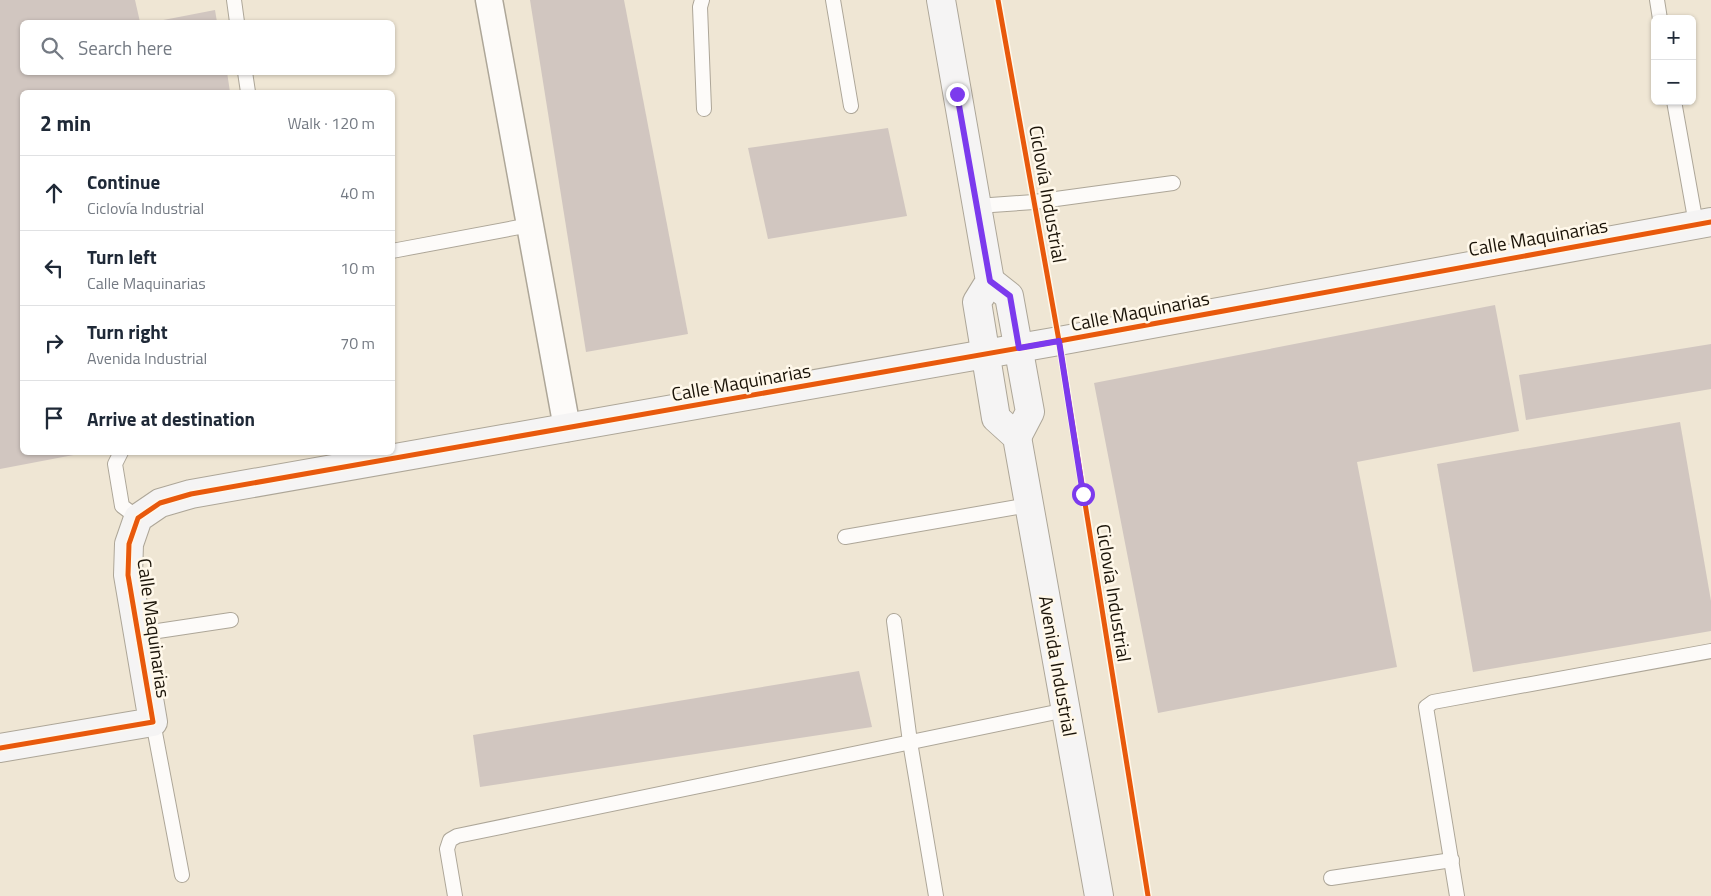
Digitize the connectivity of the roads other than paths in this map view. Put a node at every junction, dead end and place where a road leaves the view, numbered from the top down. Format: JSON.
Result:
{"nodes":[{"id":1,"x":234,"y":0,"type":"edge"},
{"id":2,"x":489,"y":0,"type":"edge"},
{"id":3,"x":702,"y":0,"type":"edge"},
{"id":4,"x":833,"y":0,"type":"edge"},
{"id":5,"x":941,"y":0,"type":"edge"},
{"id":6,"x":1657,"y":0,"type":"edge"},
{"id":7,"x":1659,"y":15,"type":"edge"},
{"id":8,"x":237,"y":20,"type":"edge"},
{"id":9,"x":245,"y":75,"type":"edge"},
{"id":10,"x":248,"y":90,"type":"edge"},
{"id":11,"x":1675,"y":105,"type":"edge"},
{"id":12,"x":851,"y":106,"type":"dead end"},
{"id":13,"x":704,"y":108,"type":"dead end"},
{"id":14,"x":1173,"y":184,"type":"dead end"},
{"id":15,"x":977,"y":206,"type":"junction"},
{"id":16,"x":1704,"y":223,"type":"edge"},
{"id":17,"x":530,"y":225,"type":"junction"},
{"id":18,"x":395,"y":250,"type":"edge"},
{"id":19,"x":990,"y":281,"type":"junction"},
{"id":20,"x":1019,"y":348,"type":"junction"},
{"id":21,"x":986,"y":354,"type":"junction"},
{"id":22,"x":567,"y":428,"type":"junction"},
{"id":23,"x":1017,"y":437,"type":"junction"},
{"id":24,"x":120,"y":455,"type":"edge"},
{"id":25,"x":1029,"y":505,"type":"junction"},
{"id":26,"x":138,"y":518,"type":"junction"},
{"id":27,"x":845,"y":537,"type":"dead end"},
{"id":28,"x":231,"y":620,"type":"dead end"},
{"id":29,"x":894,"y":621,"type":"dead end"},
{"id":30,"x":138,"y":634,"type":"junction"},
{"id":31,"x":1711,"y":651,"type":"edge"},
{"id":32,"x":1066,"y":710,"type":"junction"},
{"id":33,"x":153,"y":722,"type":"junction"},
{"id":34,"x":910,"y":742,"type":"junction"},
{"id":35,"x":0,"y":748,"type":"edge"},
{"id":36,"x":1452,"y":860,"type":"junction"},
{"id":37,"x":182,"y":876,"type":"dead end"},
{"id":38,"x":1330,"y":878,"type":"dead end"},
{"id":39,"x":455,"y":896,"type":"edge"},
{"id":40,"x":936,"y":896,"type":"edge"},
{"id":41,"x":1099,"y":896,"type":"edge"},
{"id":42,"x":1457,"y":896,"type":"edge"}],
"edges":[{"from":1,"to":8,"type":"lane"},
{"from":2,"to":17,"type":"street"},
{"from":3,"to":13,"type":"lane"},
{"from":4,"to":12,"type":"lane"},
{"from":5,"to":15,"type":"street"},
{"from":6,"to":7,"type":"lane"},
{"from":9,"to":10,"type":"lane"},
{"from":11,"to":16,"type":"lane"},
{"from":14,"to":15,"type":"lane"},
{"from":15,"to":19,"type":"street"},
{"from":16,"to":20,"type":"street","name":"Calle Maquinarias"},
{"from":17,"to":18,"type":"lane"},
{"from":17,"to":22,"type":"street"},
{"from":19,"to":20,"type":"street"},
{"from":19,"to":21,"type":"street"},
{"from":20,"to":21,"type":"street","name":"Calle Maquinarias"},
{"from":20,"to":23,"type":"street"},
{"from":21,"to":22,"type":"street","name":"Calle Maquinarias"},
{"from":21,"to":23,"type":"street"},
{"from":22,"to":26,"type":"street","name":"Calle Maquinarias"},
{"from":23,"to":25,"type":"street","name":"Avenida Industrial"},
{"from":24,"to":26,"type":"lane"},
{"from":25,"to":27,"type":"lane"},
{"from":25,"to":32,"type":"street","name":"Avenida Industrial"},
{"from":26,"to":30,"type":"street","name":"Calle Maquinarias"},
{"from":28,"to":30,"type":"lane"},
{"from":29,"to":34,"type":"lane"},
{"from":30,"to":33,"type":"street","name":"Calle Maquinarias"},
{"from":31,"to":36,"type":"lane"},
{"from":32,"to":34,"type":"lane"},
{"from":32,"to":41,"type":"street","name":"Avenida Industrial"},
{"from":33,"to":35,"type":"street","name":"Calle Maquinarias"},
{"from":33,"to":37,"type":"lane"},
{"from":34,"to":39,"type":"lane"},
{"from":34,"to":40,"type":"lane"},
{"from":36,"to":38,"type":"lane"},
{"from":36,"to":42,"type":"lane"}]}
